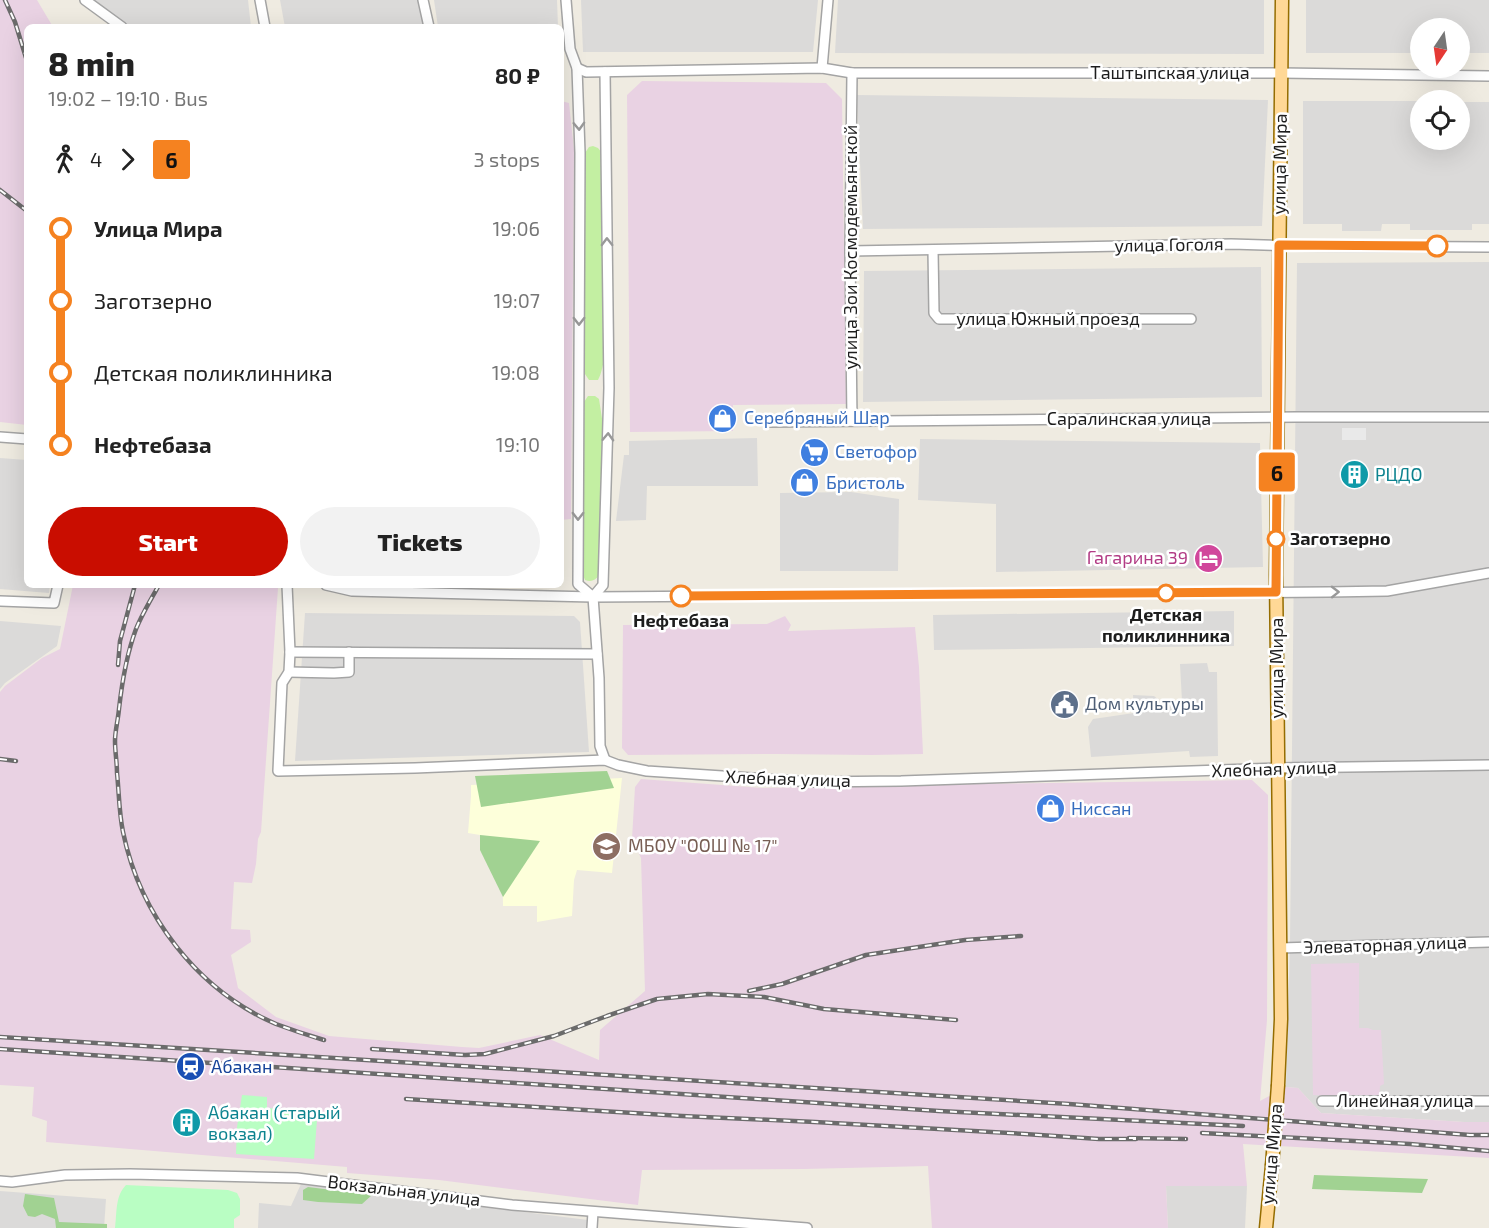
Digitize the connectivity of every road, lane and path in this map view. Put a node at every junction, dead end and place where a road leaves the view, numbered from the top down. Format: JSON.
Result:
{"nodes":[{"id":1,"x":85,"y":0,"type":"edge"},
{"id":2,"x":260,"y":0,"type":"edge"},
{"id":3,"x":423,"y":0,"type":"edge"},
{"id":4,"x":566,"y":0,"type":"edge"},
{"id":5,"x":828,"y":0,"type":"edge"},
{"id":6,"x":1282,"y":0,"type":"edge"},
{"id":7,"x":118,"y":24,"type":"edge"},
{"id":8,"x":264,"y":24,"type":"edge"},
{"id":9,"x":428,"y":24,"type":"edge"},
{"id":10,"x":564,"y":61,"type":"edge"},
{"id":11,"x":575,"y":64,"type":"junction"},
{"id":12,"x":822,"y":68,"type":"junction"},
{"id":13,"x":605,"y":72,"type":"junction"},
{"id":14,"x":852,"y":73,"type":"junction"},
{"id":15,"x":1281,"y":73,"type":"junction"},
{"id":16,"x":1489,"y":75,"type":"edge"},
{"id":17,"x":1279,"y":245,"type":"junction"},
{"id":18,"x":1489,"y":247,"type":"edge"},
{"id":19,"x":933,"y":250,"type":"junction"},
{"id":20,"x":850,"y":251,"type":"junction"},
{"id":21,"x":1191,"y":319,"type":"dead end"},
{"id":22,"x":1489,"y":417,"type":"edge"},
{"id":23,"x":1277,"y":418,"type":"junction"},
{"id":24,"x":852,"y":421,"type":"junction"},
{"id":25,"x":769,"y":422,"type":"dead end"},
{"id":26,"x":0,"y":437,"type":"edge"},
{"id":27,"x":24,"y":439,"type":"edge"},
{"id":28,"x":1489,"y":573,"type":"edge"},
{"id":29,"x":57,"y":588,"type":"edge"},
{"id":30,"x":287,"y":588,"type":"edge"},
{"id":31,"x":339,"y":588,"type":"edge"},
{"id":32,"x":1276,"y":592,"type":"junction"},
{"id":33,"x":593,"y":597,"type":"junction"},
{"id":34,"x":0,"y":601,"type":"edge"},
{"id":35,"x":290,"y":652,"type":"junction"},
{"id":36,"x":349,"y":652,"type":"junction"},
{"id":37,"x":597,"y":654,"type":"junction"},
{"id":38,"x":289,"y":672,"type":"junction"},
{"id":39,"x":605,"y":760,"type":"junction"},
{"id":40,"x":1489,"y":765,"type":"edge"},
{"id":41,"x":1277,"y":768,"type":"junction"},
{"id":42,"x":1489,"y":942,"type":"edge"},
{"id":43,"x":1280,"y":948,"type":"junction"},
{"id":44,"x":1322,"y":1101,"type":"dead end"},
{"id":45,"x":1489,"y":1101,"type":"edge"},
{"id":46,"x":0,"y":1181,"type":"edge"},
{"id":47,"x":593,"y":1212,"type":"junction"},
{"id":48,"x":592,"y":1228,"type":"edge"},
{"id":49,"x":807,"y":1228,"type":"edge"},
{"id":50,"x":1266,"y":1228,"type":"edge"}],
"edges":[{"from":1,"to":7,"type":"street"},
{"from":2,"to":8,"type":"street"},
{"from":3,"to":9,"type":"street"},
{"from":4,"to":11,"type":"street"},
{"from":5,"to":12,"type":"street"},
{"from":6,"to":15,"type":"main road","name":"улица Мира"},
{"from":10,"to":11,"type":"street","name":"Таштыпская улица"},
{"from":11,"to":13,"type":"street","name":"Таштыпская улица"},
{"from":11,"to":33,"type":"street","one_way":true},
{"from":12,"to":13,"type":"street","name":"Таштыпская улица"},
{"from":12,"to":14,"type":"street","name":"Таштыпская улица"},
{"from":33,"to":13,"type":"street","one_way":true},
{"from":14,"to":15,"type":"street","name":"Таштыпская улица"},
{"from":14,"to":20,"type":"street","name":"улица Зои Космодемьянской"},
{"from":15,"to":16,"type":"street","name":"Таштыпская улица"},
{"from":15,"to":17,"type":"main road","name":"улица Мира"},
{"from":17,"to":18,"type":"street","name":"улица Гоголя"},
{"from":17,"to":19,"type":"street","name":"улица Гоголя"},
{"from":17,"to":23,"type":"main road","name":"улица Мира"},
{"from":19,"to":20,"type":"street","name":"улица Гоголя"},
{"from":19,"to":21,"type":"street","name":"улица Южный проезд"},
{"from":20,"to":24,"type":"street","name":"улица Зои Космодемьянской"},
{"from":22,"to":23,"type":"street","name":"Саралинская улица"},
{"from":23,"to":24,"type":"street","name":"Саралинская улица"},
{"from":23,"to":32,"type":"main road","name":"улица Мира"},
{"from":24,"to":25,"type":"street","name":"Саралинская улица"},
{"from":26,"to":27,"type":"street"},
{"from":32,"to":28,"type":"street","one_way":true},
{"from":29,"to":34,"type":"street"},
{"from":30,"to":35,"type":"street","name":"Хлебная улица"},
{"from":31,"to":33,"type":"street"},
{"from":32,"to":33,"type":"street"},
{"from":32,"to":41,"type":"main road","name":"улица Мира"},
{"from":33,"to":37,"type":"street"},
{"from":35,"to":36,"type":"street"},
{"from":35,"to":38,"type":"street","name":"Хлебная улица"},
{"from":36,"to":37,"type":"street"},
{"from":36,"to":38,"type":"street"},
{"from":37,"to":39,"type":"street"},
{"from":38,"to":39,"type":"street","name":"Хлебная улица"},
{"from":39,"to":41,"type":"street","name":"Хлебная улица"},
{"from":40,"to":41,"type":"street","name":"Хлебная улица"},
{"from":41,"to":43,"type":"main road","name":"улица Мира"},
{"from":42,"to":43,"type":"street","name":"Элеваторная улица"},
{"from":43,"to":50,"type":"main road","name":"улица Мира","bridge":true},
{"from":44,"to":45,"type":"street","name":"Линейная улица"},
{"from":46,"to":47,"type":"street","name":"Вокзальная улица"},
{"from":47,"to":48,"type":"street"},
{"from":47,"to":49,"type":"street","name":"Вокзальная улица"}]}
